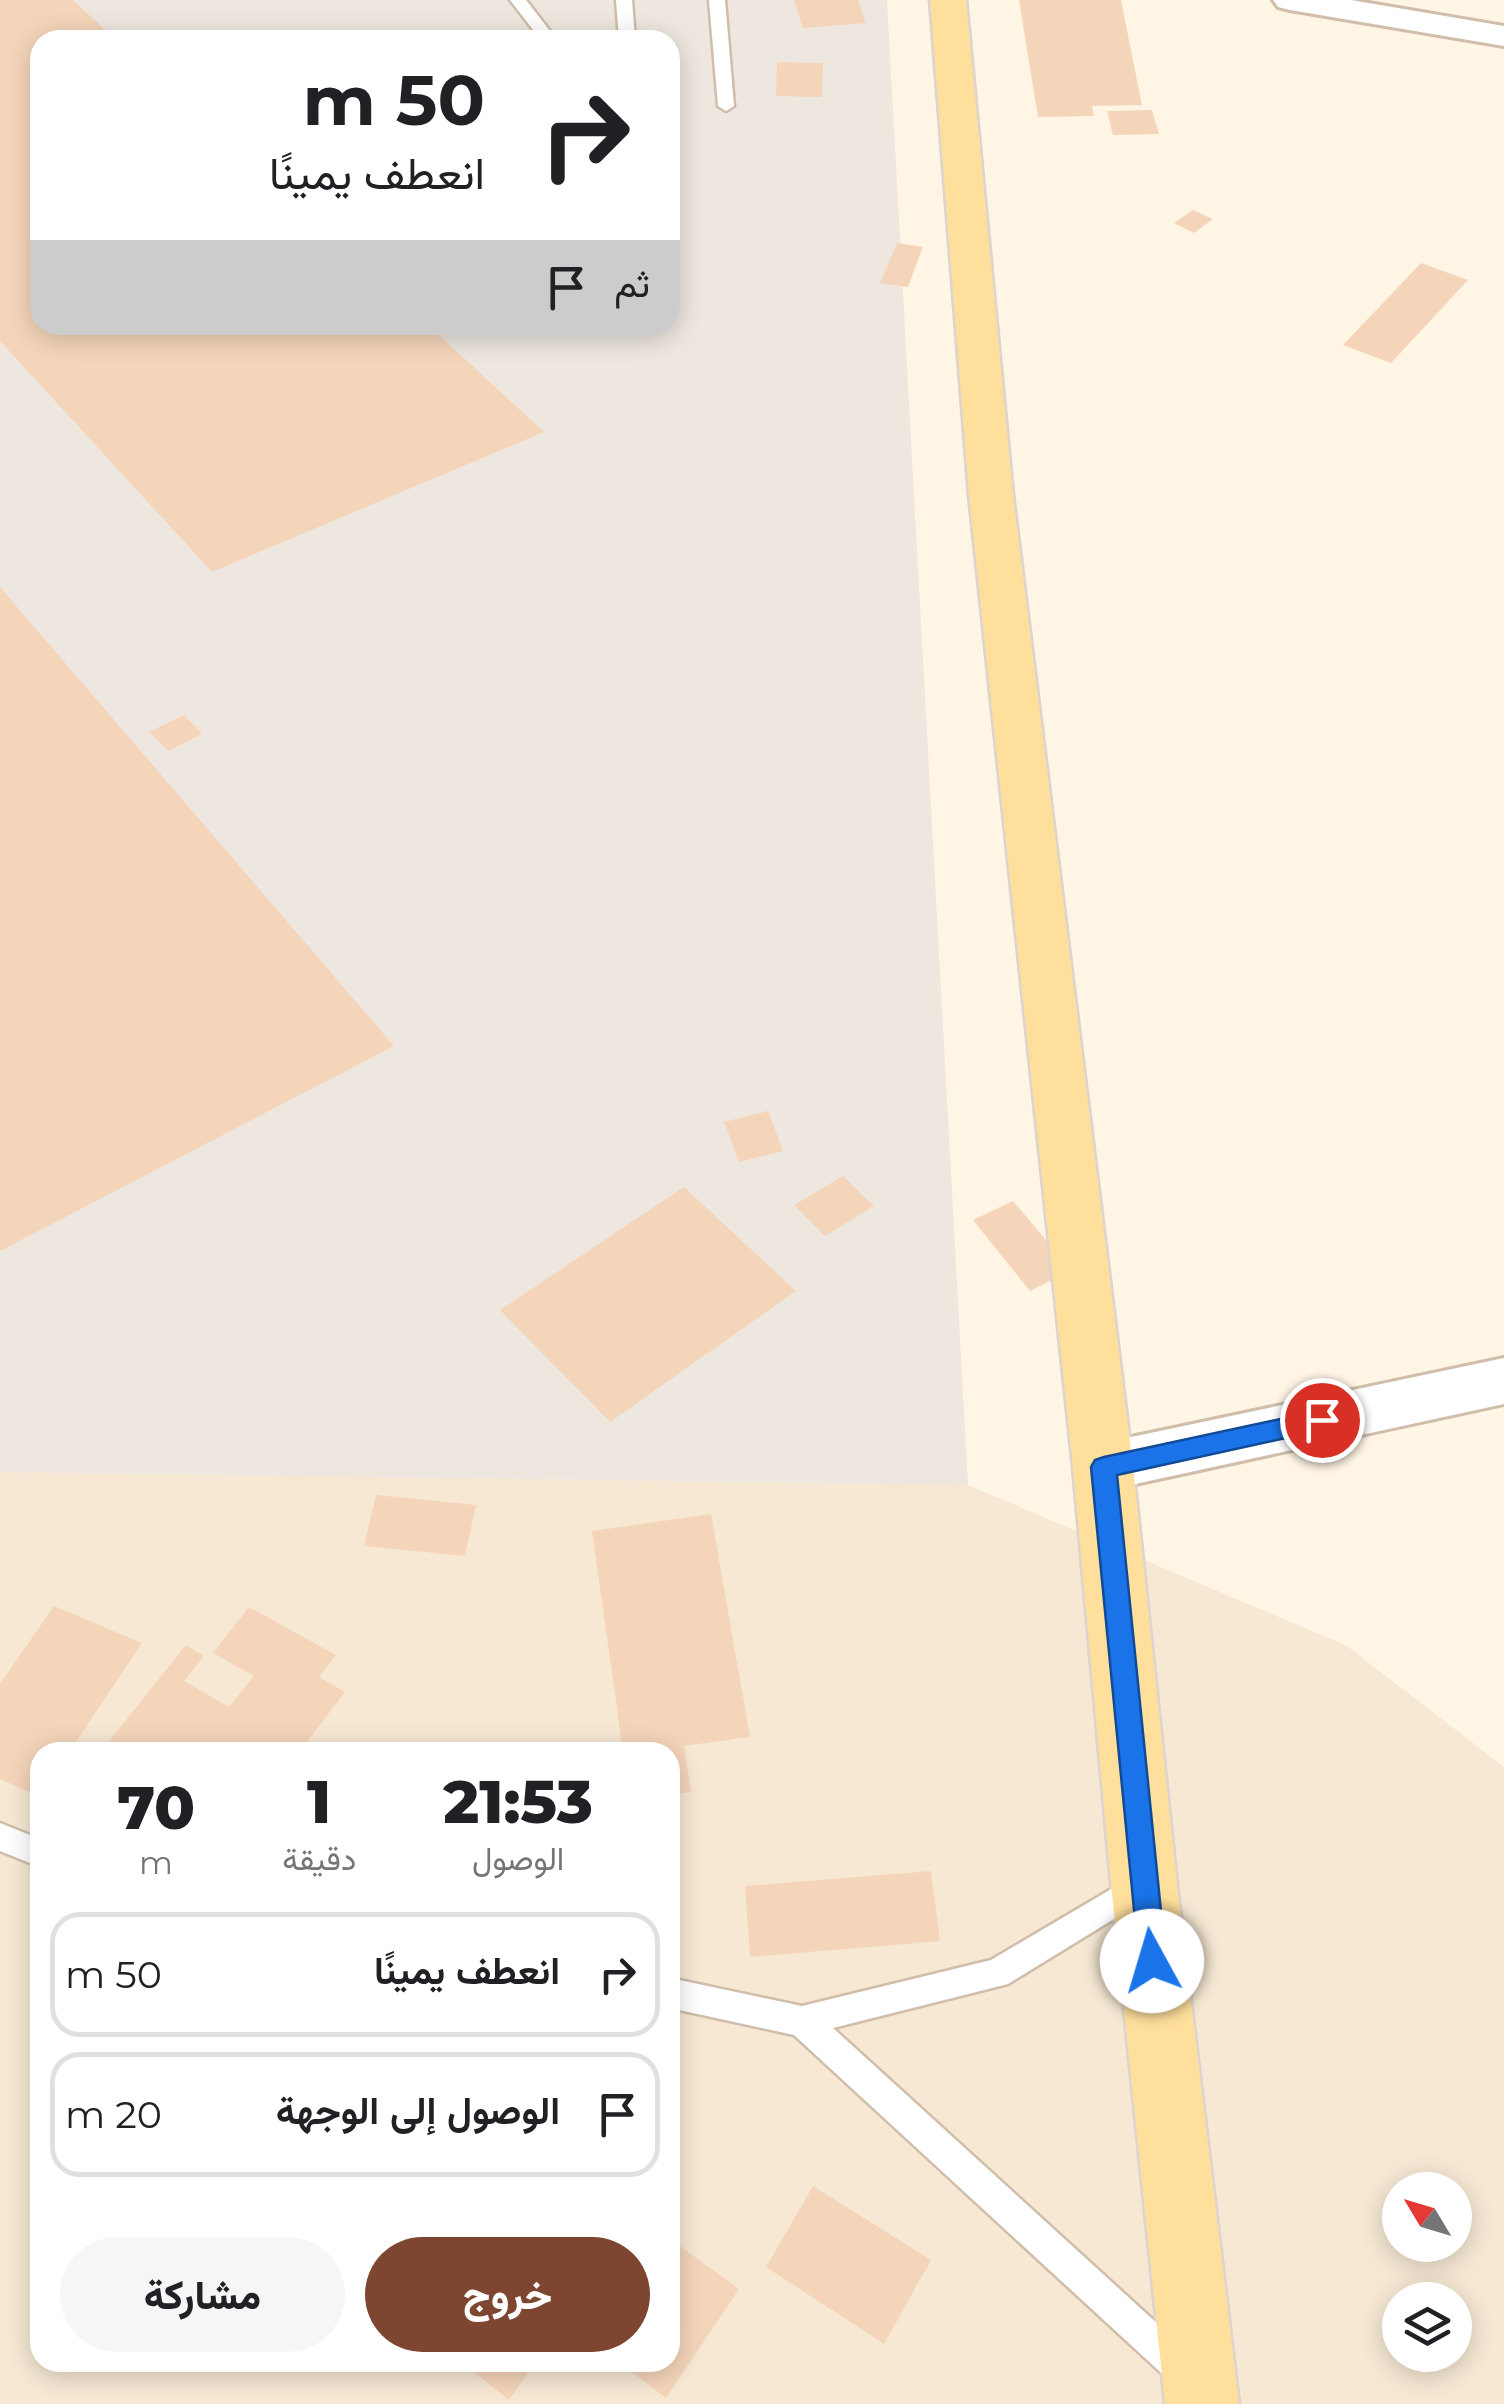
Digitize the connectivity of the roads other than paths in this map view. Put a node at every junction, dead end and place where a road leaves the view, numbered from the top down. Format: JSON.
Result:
{"nodes":[{"id":1,"x":518,"y":0,"type":"edge"},
{"id":2,"x":624,"y":0,"type":"edge"},
{"id":3,"x":718,"y":0,"type":"edge"},
{"id":4,"x":948,"y":0,"type":"edge"},
{"id":5,"x":1290,"y":0,"type":"edge"},
{"id":6,"x":541,"y":30,"type":"edge"},
{"id":7,"x":626,"y":30,"type":"edge"},
{"id":8,"x":1504,"y":36,"type":"edge"},
{"id":9,"x":726,"y":106,"type":"dead end"},
{"id":10,"x":1504,"y":1381,"type":"edge"},
{"id":11,"x":1104,"y":1467,"type":"junction"},
{"id":12,"x":0,"y":1837,"type":"edge"},
{"id":13,"x":30,"y":1849,"type":"edge"},
{"id":14,"x":1144,"y":1884,"type":"junction"},
{"id":15,"x":680,"y":1994,"type":"edge"},
{"id":16,"x":802,"y":2021,"type":"junction"},
{"id":17,"x":1201,"y":2395,"type":"edge"}],
"edges":[{"from":1,"to":6,"type":"lane"},
{"from":2,"to":7,"type":"lane"},
{"from":3,"to":9,"type":"lane"},
{"from":4,"to":11,"type":"main road"},
{"from":5,"to":8,"type":"street"},
{"from":10,"to":11,"type":"street"},
{"from":11,"to":14,"type":"main road"},
{"from":12,"to":13,"type":"lane"},
{"from":14,"to":16,"type":"lane"},
{"from":14,"to":17,"type":"main road"},
{"from":15,"to":16,"type":"lane"},
{"from":16,"to":17,"type":"lane"}]}
